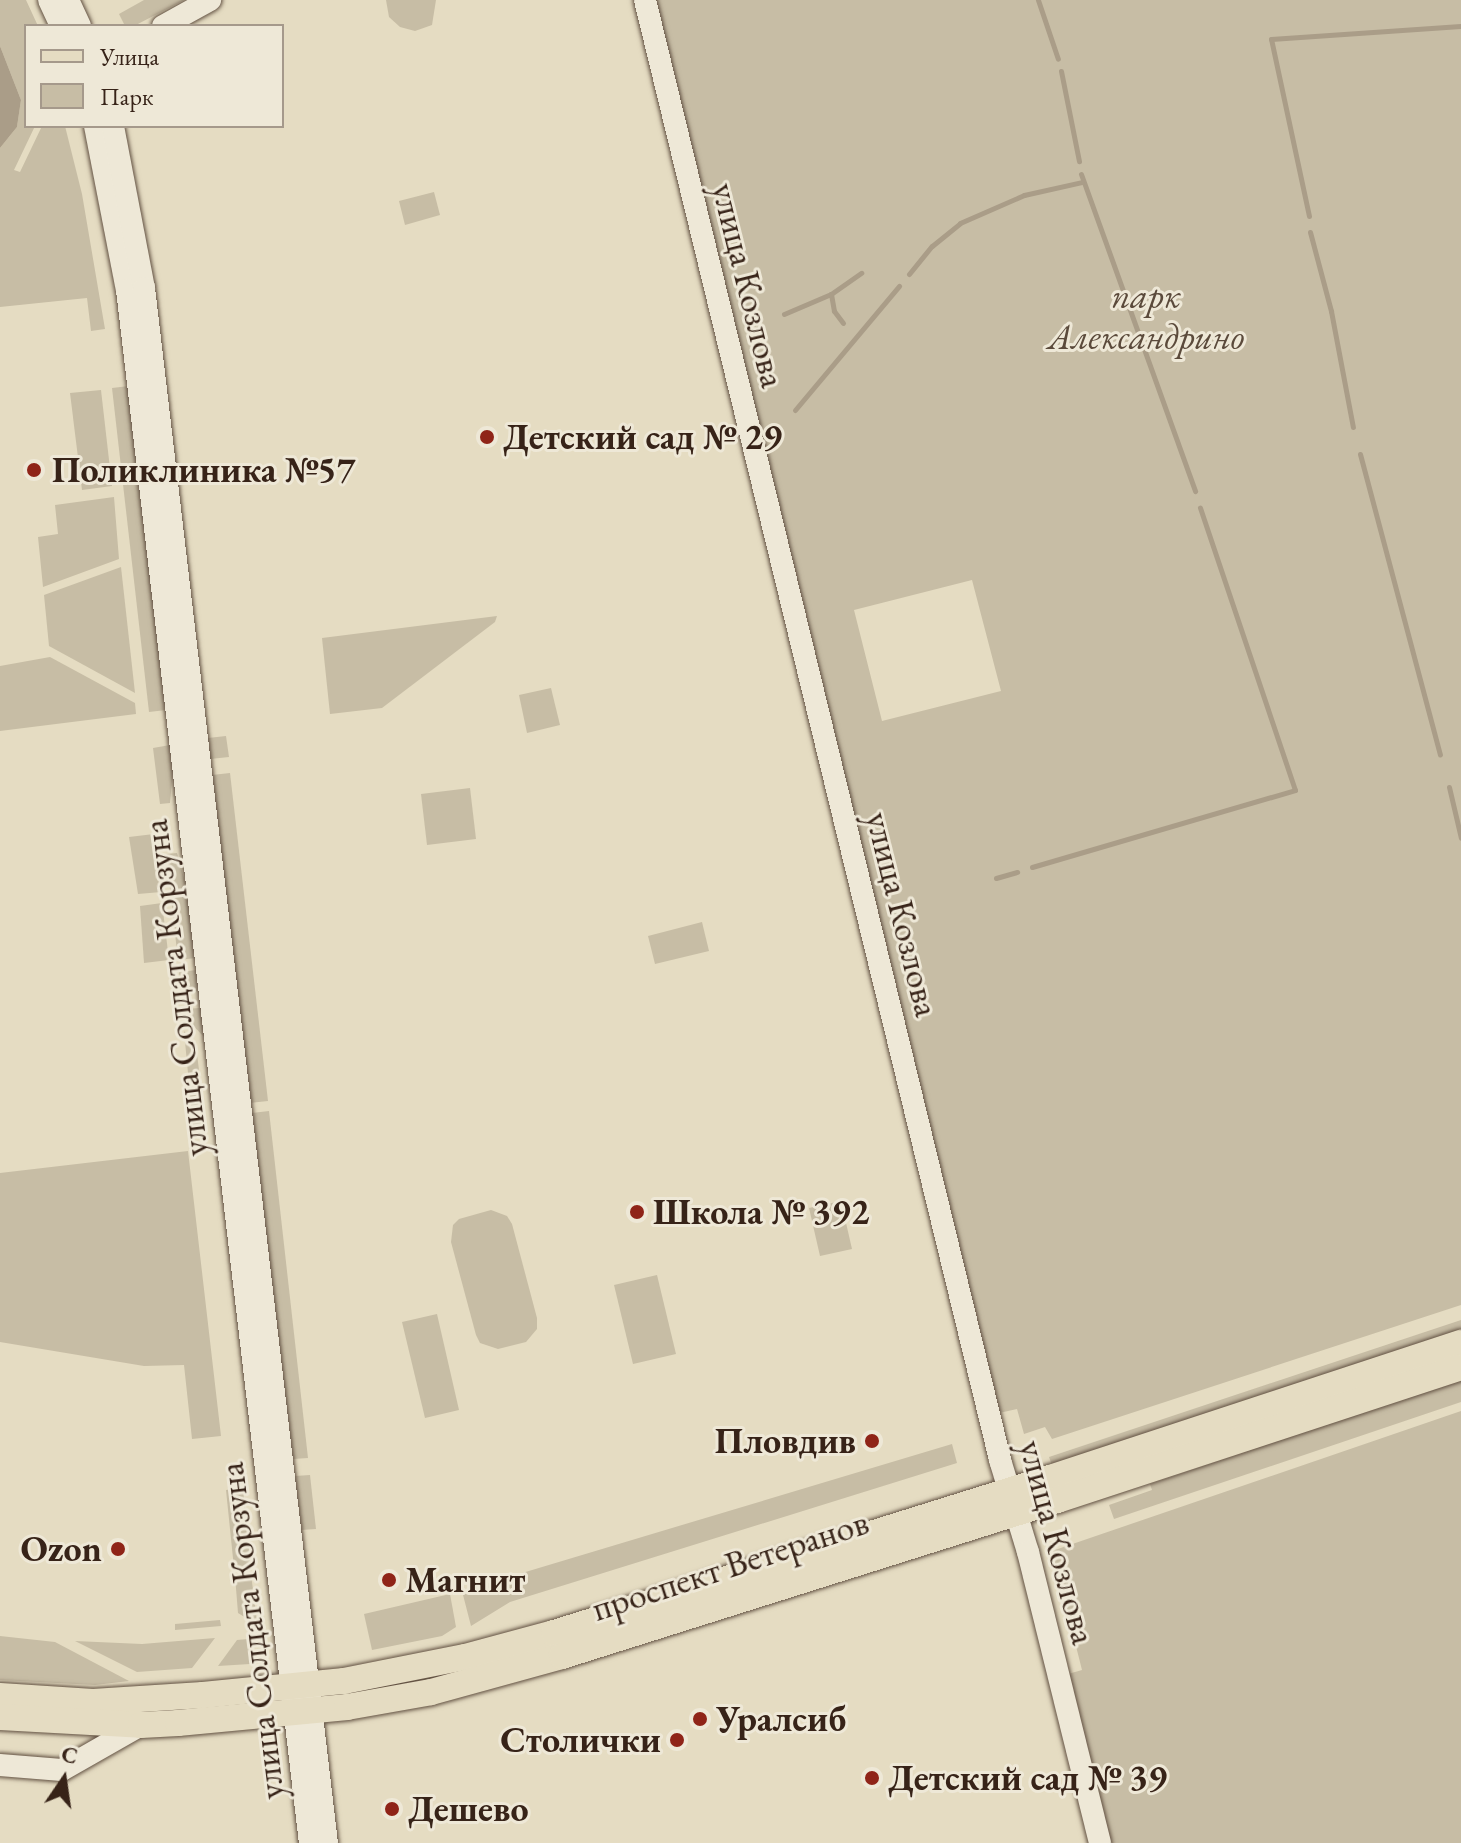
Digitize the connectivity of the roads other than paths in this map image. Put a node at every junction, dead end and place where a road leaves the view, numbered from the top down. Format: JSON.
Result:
{"nodes":[{"id":1,"x":49,"y":0,"type":"edge"},
{"id":2,"x":68,"y":0,"type":"edge"},
{"id":3,"x":210,"y":0,"type":"edge"},
{"id":4,"x":645,"y":0,"type":"edge"},
{"id":5,"x":60,"y":24,"type":"edge"},
{"id":6,"x":79,"y":24,"type":"edge"},
{"id":7,"x":167,"y":24,"type":"edge"},
{"id":8,"x":95,"y":128,"type":"edge"},
{"id":9,"x":113,"y":128,"type":"edge"},
{"id":10,"x":1461,"y":1343,"type":"edge"},
{"id":11,"x":1461,"y":1367,"type":"edge"},
{"id":12,"x":1013,"y":1501,"type":"junction"},
{"id":13,"x":0,"y":1696,"type":"edge"},
{"id":14,"x":302,"y":1699,"type":"junction"},
{"id":15,"x":0,"y":1717,"type":"edge"},
{"id":16,"x":141,"y":1725,"type":"junction"},
{"id":17,"x":0,"y":1765,"type":"edge"},
{"id":18,"x":310,"y":1843,"type":"edge"},
{"id":19,"x":327,"y":1843,"type":"edge"},
{"id":20,"x":1100,"y":1843,"type":"edge"}],
"edges":[{"from":1,"to":5,"type":"street"},
{"from":2,"to":6,"type":"street"},
{"from":3,"to":7,"type":"street"},
{"from":4,"to":12,"type":"street","name":"улица Козлова"},
{"from":8,"to":14,"type":"street","name":"улица Солдата Корзуна"},
{"from":9,"to":14,"type":"street","name":"улица Солдата Корзуна"},
{"from":10,"to":12,"type":"main road","name":"проспект Ветеранов"},
{"from":11,"to":12,"type":"main road","name":"проспект Ветеранов"},
{"from":12,"to":14,"type":"main road","name":"проспект Ветеранов"},
{"from":12,"to":20,"type":"street","name":"улица Козлова"},
{"from":13,"to":14,"type":"main road","name":"проспект Ветеранов"},
{"from":14,"to":16,"type":"main road","name":"проспект Ветеранов"},
{"from":14,"to":18,"type":"street","name":"улица Солдата Корзуна"},
{"from":14,"to":19,"type":"street","name":"улица Солдата Корзуна"},
{"from":15,"to":16,"type":"main road","name":"проспект Ветеранов"},
{"from":16,"to":17,"type":"street"}]}
